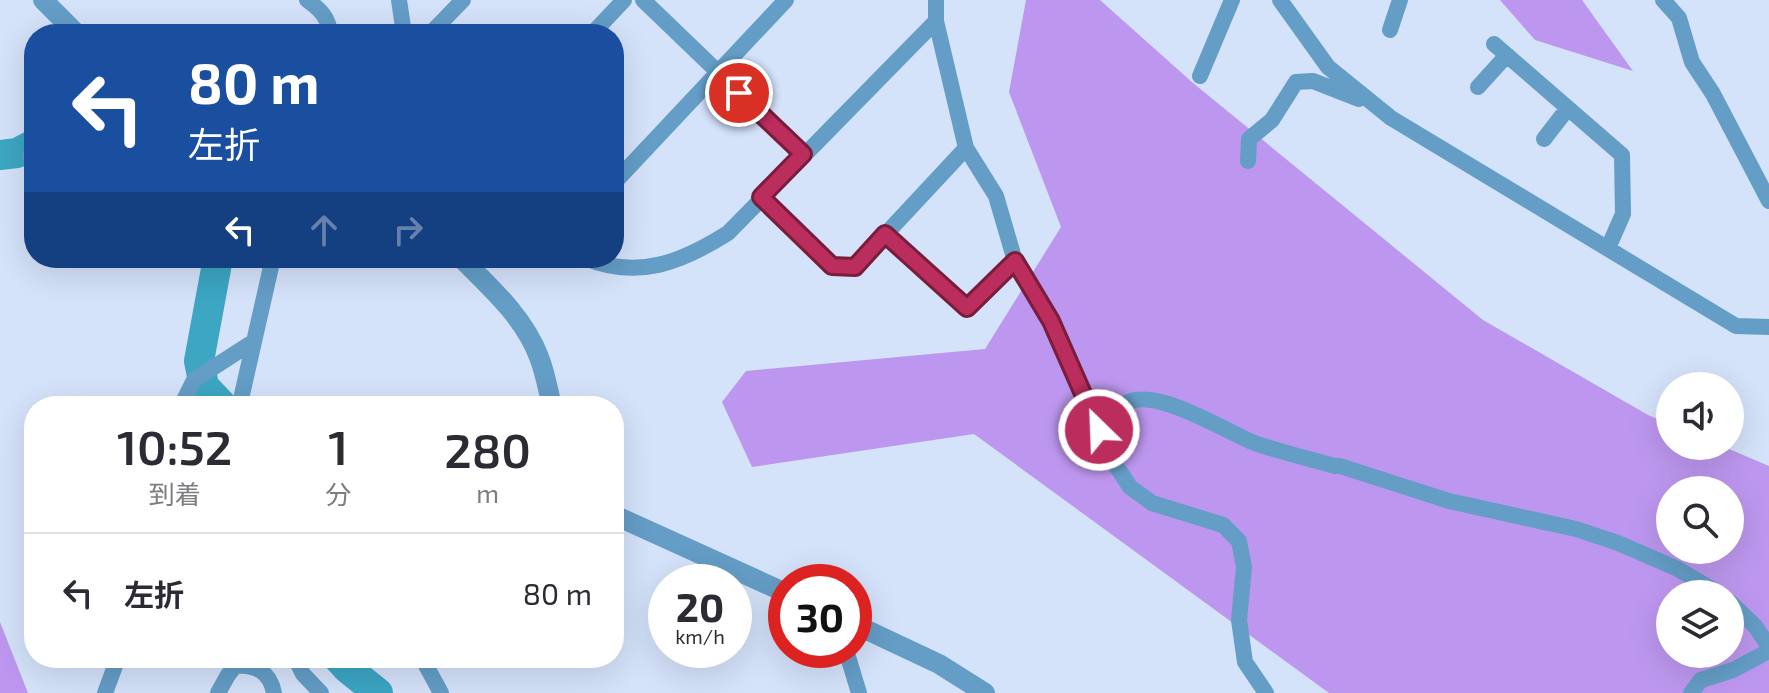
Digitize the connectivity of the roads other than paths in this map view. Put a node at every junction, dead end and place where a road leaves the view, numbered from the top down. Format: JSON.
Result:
{"nodes":[{"id":1,"x":43,"y":0,"type":"edge"},
{"id":2,"x":307,"y":0,"type":"edge"},
{"id":3,"x":399,"y":0,"type":"edge"},
{"id":4,"x":463,"y":0,"type":"edge"},
{"id":5,"x":624,"y":0,"type":"edge"},
{"id":6,"x":643,"y":0,"type":"edge"},
{"id":7,"x":786,"y":0,"type":"edge"},
{"id":8,"x":922,"y":0,"type":"edge"},
{"id":9,"x":936,"y":0,"type":"edge"},
{"id":10,"x":1232,"y":0,"type":"edge"},
{"id":11,"x":1280,"y":0,"type":"edge"},
{"id":12,"x":1400,"y":0,"type":"edge"},
{"id":13,"x":1663,"y":0,"type":"edge"},
{"id":14,"x":936,"y":21,"type":"junction"},
{"id":15,"x":67,"y":24,"type":"edge"},
{"id":16,"x":329,"y":24,"type":"edge"},
{"id":17,"x":403,"y":24,"type":"edge"},
{"id":18,"x":440,"y":24,"type":"edge"},
{"id":19,"x":601,"y":24,"type":"edge"},
{"id":20,"x":1390,"y":30,"type":"dead end"},
{"id":21,"x":718,"y":72,"type":"junction"},
{"id":22,"x":1200,"y":76,"type":"dead end"},
{"id":23,"x":1478,"y":87,"type":"dead end"},
{"id":24,"x":1376,"y":105,"type":"junction"},
{"id":25,"x":1568,"y":108,"type":"junction"},
{"id":26,"x":1544,"y":139,"type":"dead end"},
{"id":27,"x":966,"y":148,"type":"junction"},
{"id":28,"x":803,"y":154,"type":"junction"},
{"id":29,"x":1248,"y":161,"type":"dead end"},
{"id":30,"x":624,"y":172,"type":"edge"},
{"id":31,"x":761,"y":197,"type":"junction"},
{"id":32,"x":1769,"y":201,"type":"edge"},
{"id":33,"x":885,"y":234,"type":"junction"},
{"id":34,"x":1608,"y":248,"type":"junction"},
{"id":35,"x":1015,"y":261,"type":"junction"},
{"id":36,"x":624,"y":267,"type":"edge"},
{"id":37,"x":271,"y":268,"type":"edge"},
{"id":38,"x":471,"y":268,"type":"edge"},
{"id":39,"x":1769,"y":327,"type":"edge"},
{"id":40,"x":253,"y":342,"type":"junction"},
{"id":41,"x":188,"y":396,"type":"edge"},
{"id":42,"x":242,"y":396,"type":"edge"},
{"id":43,"x":549,"y":396,"type":"edge"},
{"id":44,"x":1111,"y":458,"type":"junction"},
{"id":45,"x":624,"y":520,"type":"edge"},
{"id":46,"x":1696,"y":580,"type":"edge"},
{"id":47,"x":768,"y":585,"type":"edge"},
{"id":48,"x":1744,"y":615,"type":"edge"},
{"id":49,"x":872,"y":632,"type":"edge"},
{"id":50,"x":1744,"y":664,"type":"edge"},
{"id":51,"x":114,"y":668,"type":"edge"},
{"id":52,"x":233,"y":668,"type":"edge"},
{"id":53,"x":258,"y":668,"type":"edge"},
{"id":54,"x":300,"y":668,"type":"edge"},
{"id":55,"x":427,"y":668,"type":"edge"},
{"id":56,"x":851,"y":668,"type":"edge"},
{"id":57,"x":1737,"y":668,"type":"edge"},
{"id":58,"x":105,"y":693,"type":"edge"},
{"id":59,"x":218,"y":693,"type":"edge"},
{"id":60,"x":274,"y":693,"type":"edge"},
{"id":61,"x":321,"y":693,"type":"edge"},
{"id":62,"x":441,"y":693,"type":"edge"},
{"id":63,"x":859,"y":693,"type":"edge"},
{"id":64,"x":985,"y":693,"type":"edge"},
{"id":65,"x":1266,"y":693,"type":"edge"},
{"id":66,"x":1691,"y":693,"type":"edge"}],
"edges":[{"from":1,"to":15,"type":"street"},
{"from":2,"to":16,"type":"street"},
{"from":3,"to":17,"type":"street"},
{"from":4,"to":18,"type":"street"},
{"from":5,"to":19,"type":"street"},
{"from":6,"to":21,"type":"street"},
{"from":7,"to":21,"type":"street"},
{"from":8,"to":14,"type":"street"},
{"from":9,"to":14,"type":"street"},
{"from":10,"to":22,"type":"street"},
{"from":11,"to":24,"type":"street"},
{"from":12,"to":20,"type":"street"},
{"from":13,"to":32,"type":"street"},
{"from":14,"to":27,"type":"street"},
{"from":14,"to":28,"type":"street"},
{"from":21,"to":28,"type":"street"},
{"from":21,"to":30,"type":"street"},
{"from":23,"to":25,"type":"street"},
{"from":24,"to":29,"type":"street"},
{"from":24,"to":34,"type":"street"},
{"from":25,"to":26,"type":"street"},
{"from":25,"to":34,"type":"street"},
{"from":27,"to":33,"type":"street"},
{"from":27,"to":35,"type":"street"},
{"from":28,"to":31,"type":"street"},
{"from":31,"to":33,"type":"street"},
{"from":31,"to":36,"type":"street"},
{"from":33,"to":35,"type":"street"},
{"from":34,"to":39,"type":"street"},
{"from":35,"to":44,"type":"street"},
{"from":37,"to":40,"type":"street"},
{"from":38,"to":43,"type":"street"},
{"from":40,"to":41,"type":"street"},
{"from":40,"to":42,"type":"street"},
{"from":44,"to":46,"type":"street"},
{"from":44,"to":65,"type":"street"},
{"from":45,"to":47,"type":"street"},
{"from":48,"to":50,"type":"street"},
{"from":49,"to":64,"type":"street"},
{"from":51,"to":58,"type":"street"},
{"from":52,"to":59,"type":"street"},
{"from":53,"to":60,"type":"street"},
{"from":54,"to":61,"type":"street"},
{"from":55,"to":62,"type":"street"},
{"from":56,"to":63,"type":"street"},
{"from":57,"to":66,"type":"street"}]}
